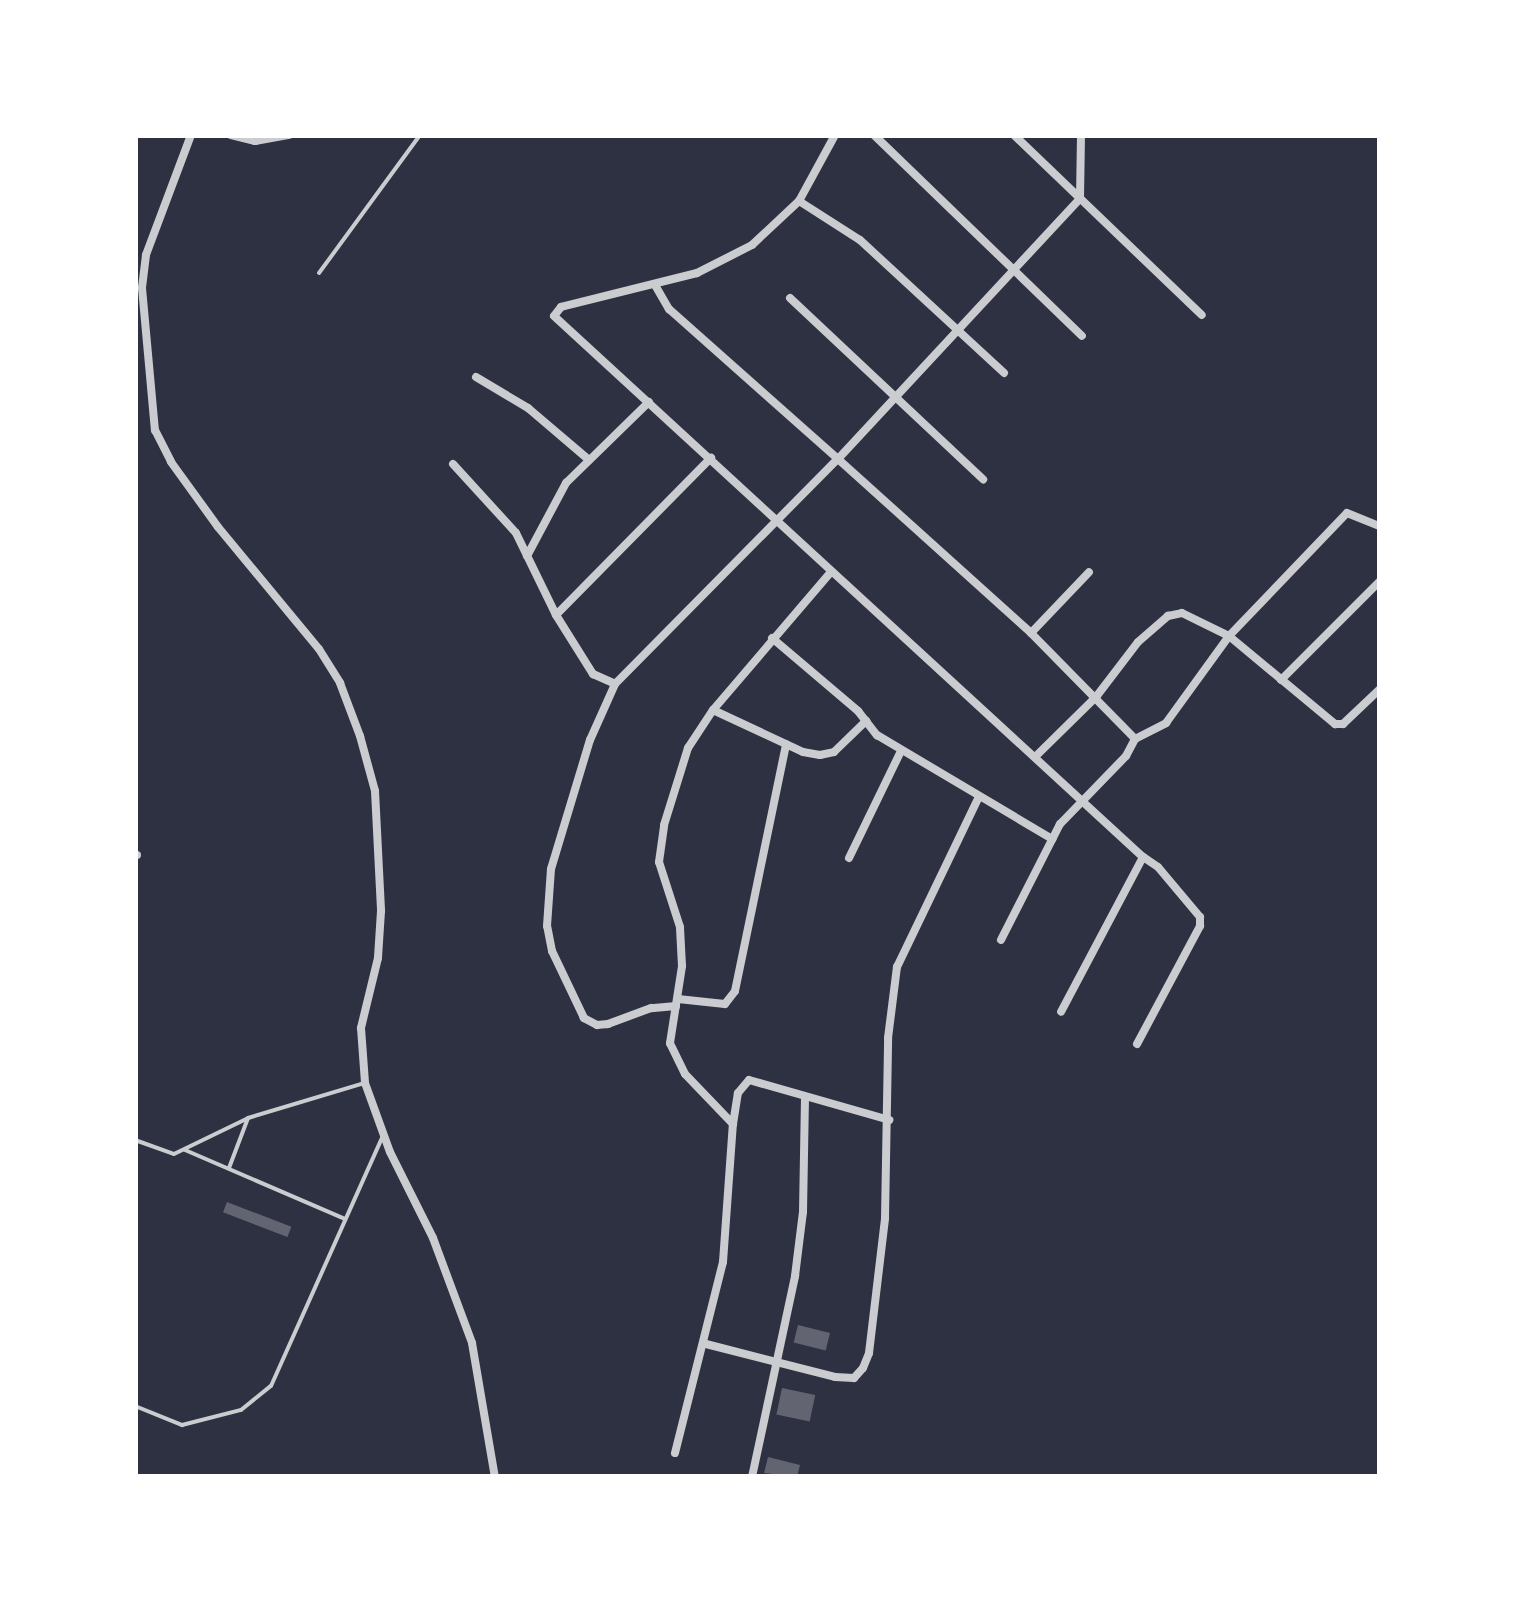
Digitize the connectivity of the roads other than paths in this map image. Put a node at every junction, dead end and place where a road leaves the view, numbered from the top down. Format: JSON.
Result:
{"nodes":[{"id":1,"x":191,"y":135,"type":"edge"},
{"id":2,"x":232,"y":135,"type":"edge"},
{"id":3,"x":289,"y":135,"type":"edge"},
{"id":4,"x":420,"y":135,"type":"edge"},
{"id":5,"x":836,"y":135,"type":"edge"},
{"id":6,"x":874,"y":135,"type":"edge"},
{"id":7,"x":1014,"y":135,"type":"edge"},
{"id":8,"x":1081,"y":135,"type":"edge"},
{"id":9,"x":1080,"y":199,"type":"junction"},
{"id":10,"x":799,"y":201,"type":"junction"},
{"id":11,"x":1014,"y":270,"type":"junction"},
{"id":12,"x":319,"y":272,"type":"dead end"},
{"id":13,"x":655,"y":285,"type":"junction"},
{"id":14,"x":790,"y":298,"type":"dead end"},
{"id":15,"x":1202,"y":315,"type":"dead end"},
{"id":16,"x":955,"y":328,"type":"junction"},
{"id":17,"x":1082,"y":336,"type":"dead end"},
{"id":18,"x":1004,"y":373,"type":"dead end"},
{"id":19,"x":476,"y":378,"type":"dead end"},
{"id":20,"x":896,"y":393,"type":"junction"},
{"id":21,"x":649,"y":402,"type":"junction"},
{"id":22,"x":711,"y":458,"type":"junction"},
{"id":23,"x":838,"y":458,"type":"junction"},
{"id":24,"x":589,"y":460,"type":"junction"},
{"id":25,"x":452,"y":464,"type":"dead end"},
{"id":26,"x":983,"y":479,"type":"dead end"},
{"id":27,"x":778,"y":520,"type":"junction"},
{"id":28,"x":1380,"y":526,"type":"edge"},
{"id":29,"x":527,"y":556,"type":"junction"},
{"id":30,"x":830,"y":572,"type":"junction"},
{"id":31,"x":1089,"y":572,"type":"dead end"},
{"id":32,"x":1380,"y":581,"type":"edge"},
{"id":33,"x":556,"y":615,"type":"junction"},
{"id":34,"x":1031,"y":633,"type":"junction"},
{"id":35,"x":1229,"y":636,"type":"junction"},
{"id":36,"x":772,"y":638,"type":"junction"},
{"id":37,"x":1282,"y":680,"type":"junction"},
{"id":38,"x":615,"y":684,"type":"junction"},
{"id":39,"x":1380,"y":689,"type":"edge"},
{"id":40,"x":1096,"y":697,"type":"junction"},
{"id":41,"x":712,"y":710,"type":"junction"},
{"id":42,"x":866,"y":722,"type":"junction"},
{"id":43,"x":1136,"y":739,"type":"junction"},
{"id":44,"x":786,"y":744,"type":"junction"},
{"id":45,"x":902,"y":751,"type":"junction"},
{"id":46,"x":1036,"y":757,"type":"junction"},
{"id":47,"x":978,"y":798,"type":"junction"},
{"id":48,"x":1081,"y":799,"type":"junction"},
{"id":49,"x":1052,"y":840,"type":"junction"},
{"id":50,"x":1143,"y":857,"type":"junction"},
{"id":51,"x":849,"y":858,"type":"dead end"},
{"id":52,"x":1002,"y":940,"type":"dead end"},
{"id":53,"x":677,"y":1002,"type":"junction"},
{"id":54,"x":1062,"y":1012,"type":"dead end"},
{"id":55,"x":1138,"y":1044,"type":"dead end"},
{"id":56,"x":365,"y":1083,"type":"junction"},
{"id":57,"x":804,"y":1098,"type":"junction"},
{"id":58,"x":248,"y":1118,"type":"junction"},
{"id":59,"x":889,"y":1120,"type":"junction"},
{"id":60,"x":733,"y":1124,"type":"junction"},
{"id":61,"x":383,"y":1136,"type":"junction"},
{"id":62,"x":135,"y":1140,"type":"edge"},
{"id":63,"x":185,"y":1150,"type":"junction"},
{"id":64,"x":229,"y":1168,"type":"junction"},
{"id":65,"x":345,"y":1219,"type":"junction"},
{"id":66,"x":706,"y":1344,"type":"junction"},
{"id":67,"x":777,"y":1365,"type":"junction"},
{"id":68,"x":135,"y":1406,"type":"edge"},
{"id":69,"x":675,"y":1453,"type":"dead end"},
{"id":70,"x":495,"y":1477,"type":"edge"},
{"id":71,"x":752,"y":1477,"type":"edge"}],
"edges":[{"from":1,"to":56,"type":"street"},
{"from":2,"to":3,"type":"street"},
{"from":4,"to":12,"type":"lane"},
{"from":5,"to":10,"type":"street"},
{"from":6,"to":11,"type":"street"},
{"from":7,"to":9,"type":"street"},
{"from":8,"to":9,"type":"street"},
{"from":9,"to":11,"type":"street"},
{"from":9,"to":15,"type":"street"},
{"from":10,"to":13,"type":"street"},
{"from":10,"to":16,"type":"street"},
{"from":11,"to":16,"type":"street"},
{"from":11,"to":17,"type":"street"},
{"from":13,"to":21,"type":"street"},
{"from":13,"to":23,"type":"street"},
{"from":14,"to":20,"type":"street"},
{"from":16,"to":18,"type":"street"},
{"from":16,"to":20,"type":"street"},
{"from":19,"to":24,"type":"street"},
{"from":20,"to":23,"type":"street"},
{"from":20,"to":26,"type":"street"},
{"from":21,"to":22,"type":"street"},
{"from":21,"to":24,"type":"street"},
{"from":22,"to":27,"type":"street"},
{"from":22,"to":33,"type":"street"},
{"from":23,"to":27,"type":"street"},
{"from":23,"to":34,"type":"street"},
{"from":24,"to":29,"type":"street"},
{"from":25,"to":29,"type":"street"},
{"from":27,"to":30,"type":"street"},
{"from":27,"to":38,"type":"street"},
{"from":28,"to":35,"type":"street"},
{"from":29,"to":33,"type":"street"},
{"from":30,"to":36,"type":"street"},
{"from":30,"to":46,"type":"street"},
{"from":31,"to":34,"type":"street"},
{"from":32,"to":37,"type":"street"},
{"from":33,"to":38,"type":"street"},
{"from":34,"to":40,"type":"street"},
{"from":35,"to":37,"type":"street"},
{"from":35,"to":40,"type":"street"},
{"from":35,"to":43,"type":"street"},
{"from":36,"to":41,"type":"street"},
{"from":36,"to":42,"type":"street"},
{"from":37,"to":39,"type":"street"},
{"from":38,"to":53,"type":"street"},
{"from":40,"to":43,"type":"street"},
{"from":40,"to":46,"type":"street"},
{"from":41,"to":44,"type":"street"},
{"from":41,"to":53,"type":"street"},
{"from":42,"to":44,"type":"street"},
{"from":42,"to":45,"type":"street"},
{"from":43,"to":48,"type":"street"},
{"from":44,"to":53,"type":"street"},
{"from":45,"to":47,"type":"street"},
{"from":45,"to":51,"type":"street"},
{"from":46,"to":48,"type":"street"},
{"from":47,"to":49,"type":"street"},
{"from":47,"to":59,"type":"street"},
{"from":48,"to":49,"type":"street"},
{"from":48,"to":50,"type":"street"},
{"from":49,"to":52,"type":"street"},
{"from":50,"to":54,"type":"street"},
{"from":50,"to":55,"type":"street"},
{"from":53,"to":60,"type":"street"},
{"from":56,"to":58,"type":"lane"},
{"from":56,"to":61,"type":"street"},
{"from":57,"to":59,"type":"street"},
{"from":57,"to":60,"type":"street"},
{"from":57,"to":67,"type":"street"},
{"from":58,"to":63,"type":"lane"},
{"from":58,"to":64,"type":"lane"},
{"from":59,"to":67,"type":"street"},
{"from":60,"to":66,"type":"street"},
{"from":61,"to":65,"type":"lane"},
{"from":61,"to":70,"type":"street"},
{"from":62,"to":63,"type":"lane"},
{"from":63,"to":64,"type":"lane"},
{"from":64,"to":65,"type":"lane"},
{"from":65,"to":68,"type":"lane"},
{"from":66,"to":67,"type":"street"},
{"from":66,"to":69,"type":"street"},
{"from":67,"to":71,"type":"street"}]}
